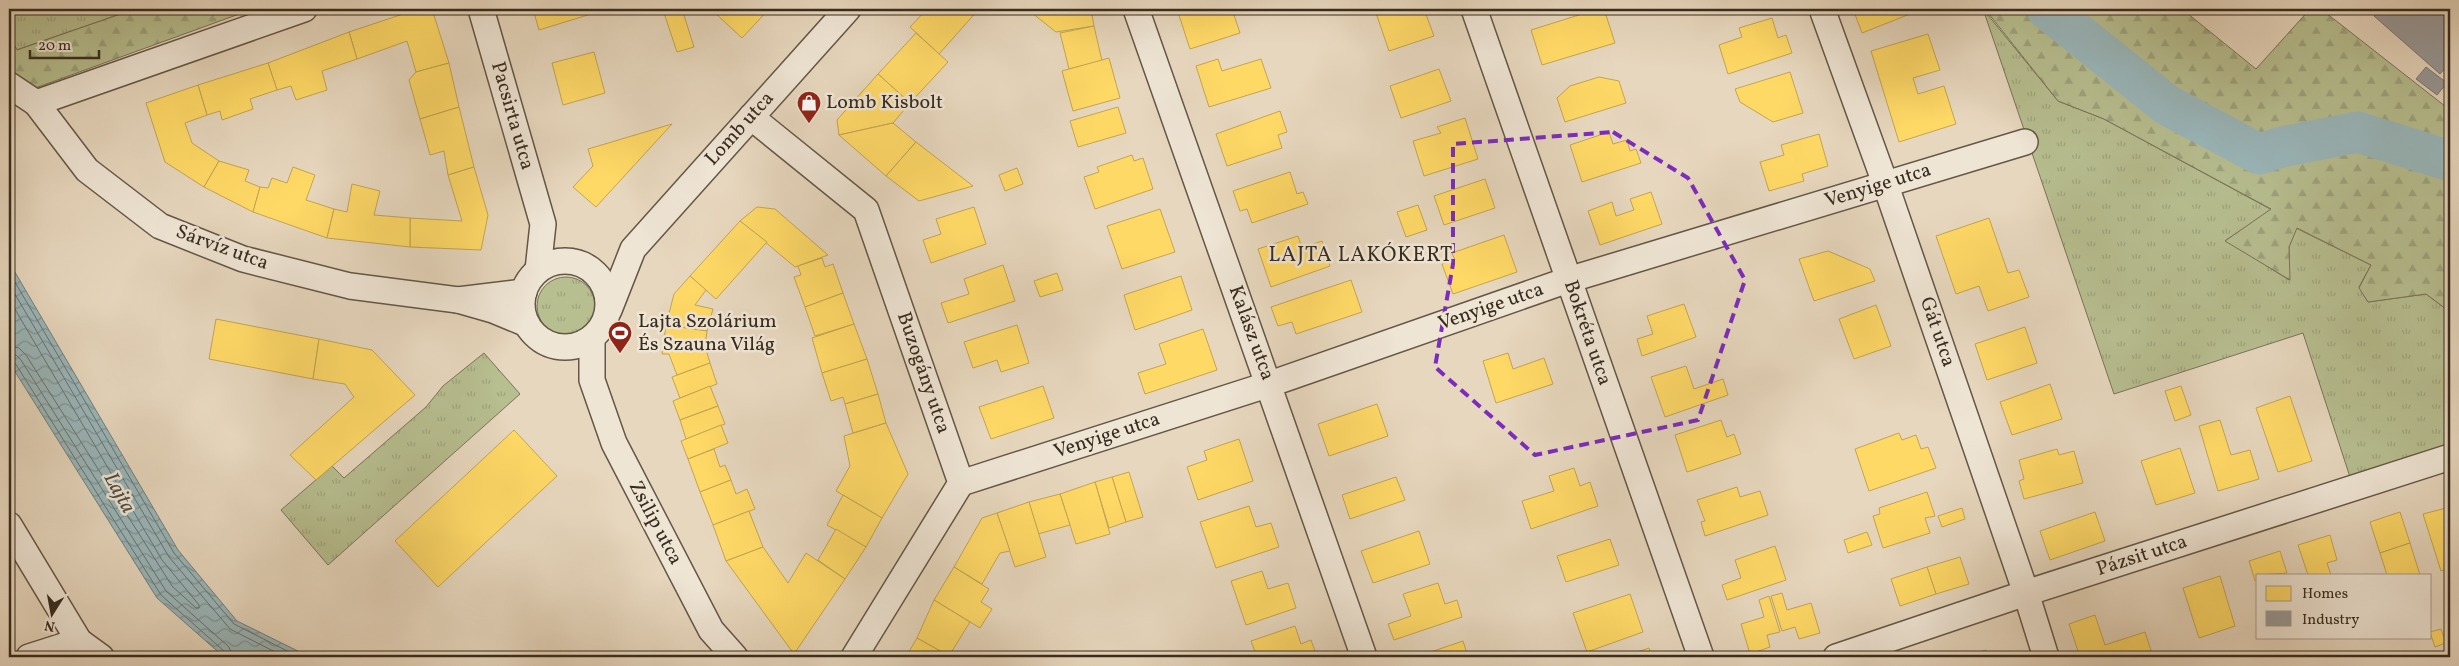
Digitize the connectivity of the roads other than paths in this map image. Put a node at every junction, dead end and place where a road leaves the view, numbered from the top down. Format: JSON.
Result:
{"nodes":[{"id":1,"x":304,"y":9,"type":"edge"},
{"id":2,"x":481,"y":9,"type":"edge"},
{"id":3,"x":848,"y":9,"type":"edge"},
{"id":4,"x":1136,"y":9,"type":"edge"},
{"id":5,"x":1474,"y":9,"type":"edge"},
{"id":6,"x":1822,"y":9,"type":"edge"},
{"id":7,"x":9,"y":85,"type":"edge"},
{"id":8,"x":36,"y":103,"type":"junction"},
{"id":9,"x":751,"y":117,"type":"junction"},
{"id":10,"x":2025,"y":142,"type":"dead end"},
{"id":11,"x":1885,"y":183,"type":"junction"},
{"id":12,"x":543,"y":224,"type":"junction"},
{"id":13,"x":633,"y":249,"type":"junction"},
{"id":14,"x":579,"y":264,"type":"junction"},
{"id":15,"x":538,"y":270,"type":"junction"},
{"id":16,"x":1568,"y":280,"type":"junction"},
{"id":17,"x":524,"y":292,"type":"junction"},
{"id":18,"x":458,"y":300,"type":"junction"},
{"id":19,"x":609,"y":310,"type":"junction"},
{"id":20,"x":527,"y":324,"type":"junction"},
{"id":21,"x":592,"y":339,"type":"junction"},
{"id":22,"x":560,"y":347,"type":"junction"},
{"id":23,"x":592,"y":380,"type":"junction"},
{"id":24,"x":1270,"y":384,"type":"junction"},
{"id":25,"x":2450,"y":457,"type":"edge"},
{"id":26,"x":961,"y":482,"type":"junction"},
{"id":27,"x":9,"y":525,"type":"edge"},
{"id":28,"x":2026,"y":593,"type":"junction"},
{"id":29,"x":79,"y":641,"type":"junction"},
{"id":30,"x":29,"y":657,"type":"edge"},
{"id":31,"x":101,"y":657,"type":"edge"},
{"id":32,"x":736,"y":657,"type":"edge"},
{"id":33,"x":854,"y":657,"type":"edge"},
{"id":34,"x":1364,"y":657,"type":"edge"},
{"id":35,"x":1701,"y":657,"type":"edge"},
{"id":36,"x":1836,"y":657,"type":"edge"},
{"id":37,"x":2046,"y":657,"type":"edge"}],
"edges":[{"from":1,"to":8,"type":"street"},
{"from":2,"to":12,"type":"street","name":"Pacsirta utca"},
{"from":3,"to":9,"type":"street","name":"Lomb utca"},
{"from":4,"to":24,"type":"street","name":"Kalász utca"},
{"from":5,"to":16,"type":"street","name":"Bokréta utca"},
{"from":6,"to":11,"type":"street","name":"Gát utca"},
{"from":7,"to":8,"type":"street","name":"Sárvíz utca"},
{"from":8,"to":18,"type":"street","name":"Sárvíz utca"},
{"from":9,"to":13,"type":"street","name":"Lomb utca"},
{"from":9,"to":26,"type":"street","name":"Buzogány utca"},
{"from":10,"to":11,"type":"street","name":"Venyige utca"},
{"from":11,"to":16,"type":"street","name":"Venyige utca"},
{"from":11,"to":28,"type":"street","name":"Gát utca"},
{"from":12,"to":14,"type":"street"},
{"from":12,"to":15,"type":"street"},
{"from":13,"to":14,"type":"street"},
{"from":13,"to":19,"type":"street"},
{"from":14,"to":15,"type":"street"},
{"from":14,"to":19,"type":"street"},
{"from":15,"to":17,"type":"street"},
{"from":16,"to":24,"type":"street","name":"Venyige utca"},
{"from":16,"to":35,"type":"street","name":"Bokréta utca"},
{"from":17,"to":18,"type":"street"},
{"from":17,"to":20,"type":"street"},
{"from":18,"to":20,"type":"street"},
{"from":19,"to":21,"type":"street"},
{"from":20,"to":22,"type":"street"},
{"from":21,"to":22,"type":"street"},
{"from":21,"to":23,"type":"street"},
{"from":22,"to":23,"type":"street"},
{"from":23,"to":32,"type":"street","name":"Zsilip utca"},
{"from":24,"to":26,"type":"street","name":"Venyige utca"},
{"from":24,"to":34,"type":"street","name":"Kalász utca"},
{"from":25,"to":28,"type":"street","name":"Pázsit utca"},
{"from":26,"to":33,"type":"street"},
{"from":27,"to":29,"type":"street"},
{"from":28,"to":36,"type":"street","name":"Pázsit utca"},
{"from":28,"to":37,"type":"street","name":"Gát utca"},
{"from":29,"to":30,"type":"street"},
{"from":29,"to":31,"type":"street"}]}
